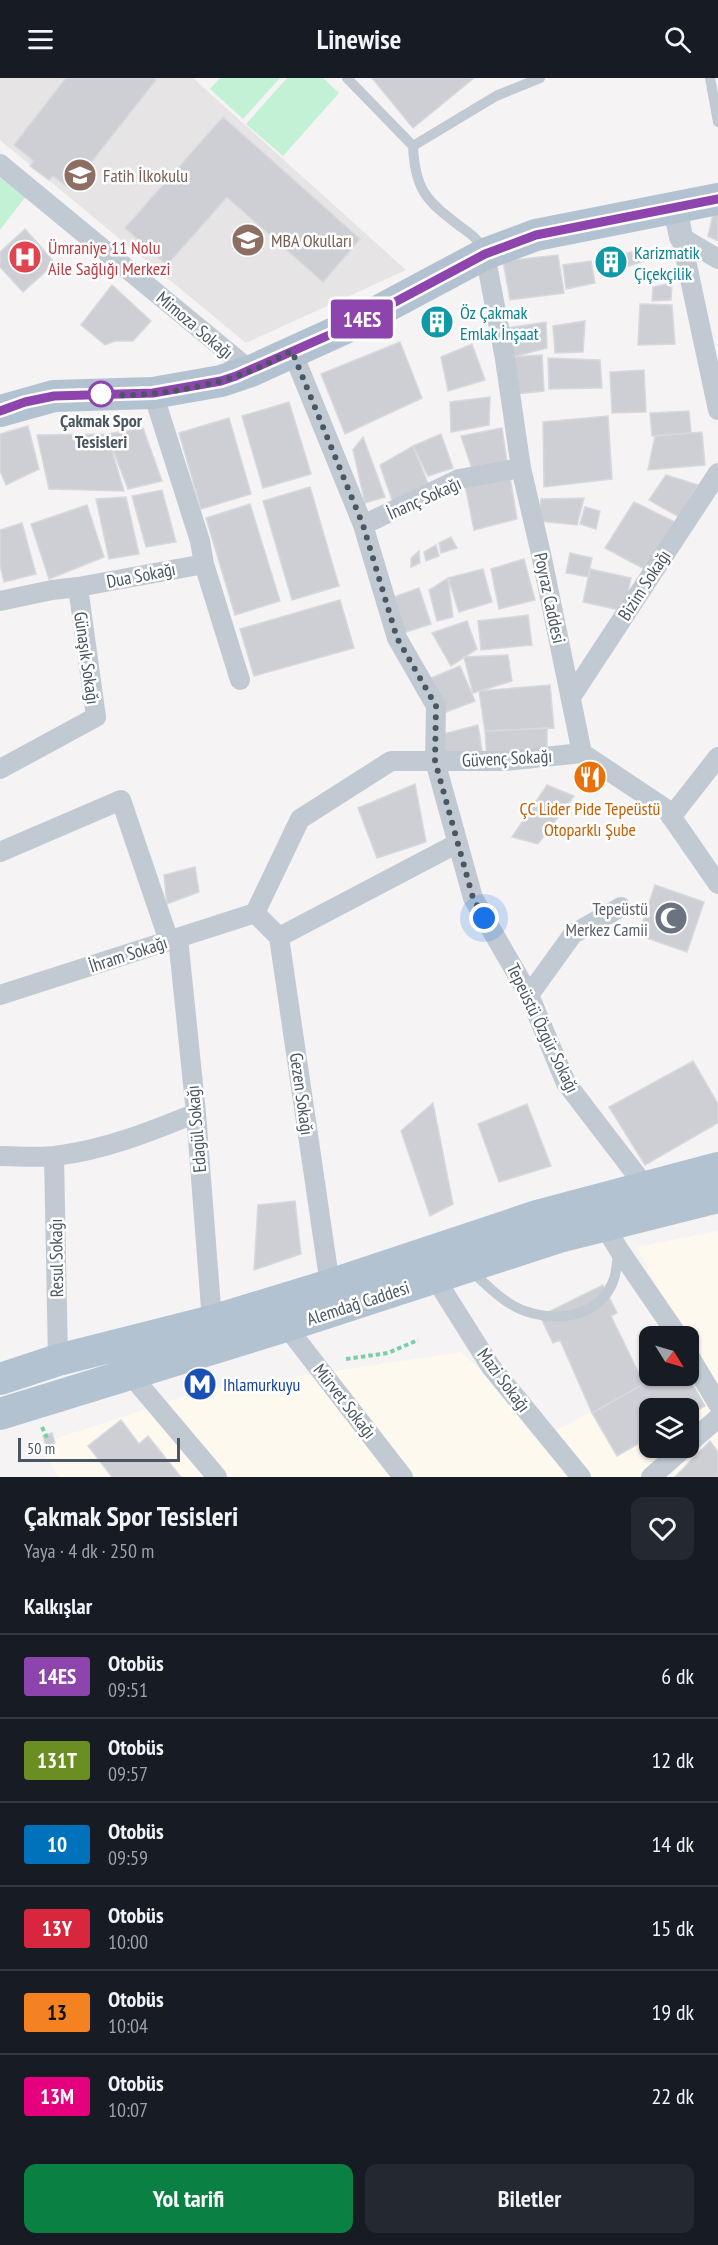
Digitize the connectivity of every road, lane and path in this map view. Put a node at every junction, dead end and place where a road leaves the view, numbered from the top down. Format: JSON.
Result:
{"nodes":[{"id":1,"x":347,"y":78,"type":"edge"},
{"id":2,"x":540,"y":78,"type":"edge"},
{"id":3,"x":710,"y":78,"type":"edge"},
{"id":4,"x":718,"y":122,"type":"edge"},
{"id":5,"x":413,"y":146,"type":"junction"},
{"id":6,"x":0,"y":164,"type":"edge"},
{"id":7,"x":718,"y":199,"type":"edge"},
{"id":8,"x":678,"y":223,"type":"junction"},
{"id":9,"x":485,"y":254,"type":"junction"},
{"id":10,"x":718,"y":259,"type":"edge"},
{"id":11,"x":292,"y":351,"type":"junction"},
{"id":12,"x":250,"y":371,"type":"junction"},
{"id":13,"x":153,"y":393,"type":"junction"},
{"id":14,"x":718,"y":410,"type":"edge"},
{"id":15,"x":0,"y":411,"type":"edge"},
{"id":16,"x":521,"y":468,"type":"junction"},
{"id":17,"x":718,"y":473,"type":"edge"},
{"id":18,"x":363,"y":525,"type":"junction"},
{"id":19,"x":204,"y":564,"type":"junction"},
{"id":20,"x":78,"y":587,"type":"junction"},
{"id":21,"x":0,"y":602,"type":"edge"},
{"id":22,"x":240,"y":680,"type":"dead end"},
{"id":23,"x":571,"y":697,"type":"junction"},
{"id":24,"x":582,"y":753,"type":"junction"},
{"id":25,"x":718,"y":757,"type":"edge"},
{"id":26,"x":435,"y":761,"type":"junction"},
{"id":27,"x":0,"y":769,"type":"edge"},
{"id":28,"x":671,"y":817,"type":"junction"},
{"id":29,"x":458,"y":843,"type":"junction"},
{"id":30,"x":0,"y":852,"type":"edge"},
{"id":31,"x":718,"y":885,"type":"edge"},
{"id":32,"x":621,"y":907,"type":"dead end"},
{"id":33,"x":255,"y":913,"type":"junction"},
{"id":34,"x":279,"y":937,"type":"junction"},
{"id":35,"x":173,"y":939,"type":"junction"},
{"id":36,"x":0,"y":995,"type":"edge"},
{"id":37,"x":529,"y":995,"type":"junction"},
{"id":38,"x":196,"y":1113,"type":"junction"},
{"id":39,"x":0,"y":1155,"type":"edge"},
{"id":40,"x":54,"y":1156,"type":"junction"},
{"id":41,"x":718,"y":1168,"type":"edge"},
{"id":42,"x":645,"y":1186,"type":"junction"},
{"id":43,"x":718,"y":1197,"type":"edge"},
{"id":44,"x":611,"y":1238,"type":"junction"},
{"id":45,"x":468,"y":1267,"type":"junction"},
{"id":46,"x":435,"y":1278,"type":"junction"},
{"id":47,"x":330,"y":1285,"type":"junction"},
{"id":48,"x":212,"y":1321,"type":"junction"},
{"id":49,"x":286,"y":1326,"type":"junction"},
{"id":50,"x":671,"y":1326,"type":"edge"},
{"id":51,"x":418,"y":1340,"type":"dead end"},
{"id":52,"x":346,"y":1359,"type":"dead end"},
{"id":53,"x":58,"y":1360,"type":"junction"},
{"id":54,"x":699,"y":1372,"type":"edge"},
{"id":55,"x":130,"y":1374,"type":"junction"},
{"id":56,"x":0,"y":1379,"type":"edge"},
{"id":57,"x":718,"y":1404,"type":"edge"},
{"id":58,"x":0,"y":1414,"type":"edge"},
{"id":59,"x":718,"y":1418,"type":"edge"},
{"id":60,"x":699,"y":1434,"type":"edge"},
{"id":61,"x":673,"y":1458,"type":"edge"},
{"id":62,"x":217,"y":1477,"type":"edge"},
{"id":63,"x":403,"y":1477,"type":"edge"},
{"id":64,"x":581,"y":1477,"type":"edge"},
{"id":65,"x":651,"y":1477,"type":"edge"}],
"edges":[{"from":1,"to":5,"type":"lane"},
{"from":2,"to":5,"type":"lane"},
{"from":3,"to":4,"type":"lane"},
{"from":5,"to":9,"type":"lane"},
{"from":6,"to":12,"type":"street","name":"Mimoza Sokağı"},
{"from":7,"to":8,"type":"main road"},
{"from":8,"to":9,"type":"main road"},
{"from":8,"to":10,"type":"street"},
{"from":8,"to":14,"type":"street"},
{"from":9,"to":11,"type":"main road"},
{"from":9,"to":16,"type":"street","name":"Poyraz Caddesi"},
{"from":11,"to":12,"type":"main road"},
{"from":11,"to":18,"type":"street","name":"Tepeüstü Özgür Sokağı"},
{"from":12,"to":13,"type":"main road"},
{"from":13,"to":15,"type":"main road"},
{"from":13,"to":19,"type":"street"},
{"from":16,"to":18,"type":"street","name":"İnanç Sokağı"},
{"from":16,"to":23,"type":"street","name":"Poyraz Caddesi"},
{"from":17,"to":23,"type":"street","name":"Bizim Sokağı"},
{"from":18,"to":26,"type":"street","name":"Tepeüstü Özgür Sokağı"},
{"from":19,"to":20,"type":"street","name":"Dua Sokağı"},
{"from":19,"to":22,"type":"street"},
{"from":20,"to":21,"type":"street","name":"Günaşık Sokağı"},
{"from":20,"to":27,"type":"street","name":"Günaşık Sokağı"},
{"from":23,"to":24,"type":"street","name":"Poyraz Caddesi"},
{"from":24,"to":26,"type":"street","name":"Güvenç Sokağı"},
{"from":24,"to":28,"type":"street"},
{"from":25,"to":28,"type":"street"},
{"from":26,"to":29,"type":"street","name":"Tepeüstü Özgür Sokağı"},
{"from":26,"to":33,"type":"street","name":"Güvenç Sokağı"},
{"from":28,"to":31,"type":"street"},
{"from":29,"to":34,"type":"street"},
{"from":29,"to":37,"type":"street","name":"Tepeüstü Özgür Sokağı"},
{"from":30,"to":35,"type":"street","name":"Edagül Sokağı"},
{"from":32,"to":37,"type":"street"},
{"from":33,"to":34,"type":"street"},
{"from":33,"to":35,"type":"street","name":"İhram Sokağı"},
{"from":34,"to":47,"type":"street","name":"Gezen Sokağı"},
{"from":35,"to":36,"type":"street","name":"İhram Sokağı"},
{"from":35,"to":38,"type":"street","name":"Edagül Sokağı"},
{"from":37,"to":42,"type":"street","name":"Tepeüstü Özgür Sokağı"},
{"from":38,"to":40,"type":"street"},
{"from":38,"to":48,"type":"street","name":"Edagül Sokağı"},
{"from":39,"to":40,"type":"street"},
{"from":40,"to":53,"type":"street","name":"Resul Sokağı"},
{"from":41,"to":42,"type":"main road","name":"Alemdağ Caddesi"},
{"from":42,"to":47,"type":"main road","name":"Alemdağ Caddesi"},
{"from":43,"to":44,"type":"main road","name":"Alemdağ Caddesi"},
{"from":44,"to":45,"type":"main road","name":"Alemdağ Caddesi"},
{"from":44,"to":45,"type":"lane"},
{"from":44,"to":50,"type":"street"},
{"from":45,"to":46,"type":"main road","name":"Alemdağ Caddesi"},
{"from":46,"to":49,"type":"main road","name":"Alemdağ Caddesi"},
{"from":46,"to":64,"type":"street","name":"Mazi Sokağı"},
{"from":47,"to":48,"type":"main road","name":"Alemdağ Caddesi"},
{"from":48,"to":53,"type":"main road","name":"Alemdağ Caddesi"},
{"from":49,"to":55,"type":"main road","name":"Alemdağ Caddesi"},
{"from":49,"to":63,"type":"street","name":"Mürvet Sokağı"},
{"from":51,"to":52,"type":"path"},
{"from":53,"to":56,"type":"main road","name":"Alemdağ Caddesi"},
{"from":54,"to":57,"type":"street"},
{"from":55,"to":58,"type":"main road","name":"Alemdağ Caddesi"},
{"from":55,"to":62,"type":"street"},
{"from":59,"to":60,"type":"street"},
{"from":61,"to":65,"type":"street"}]}
